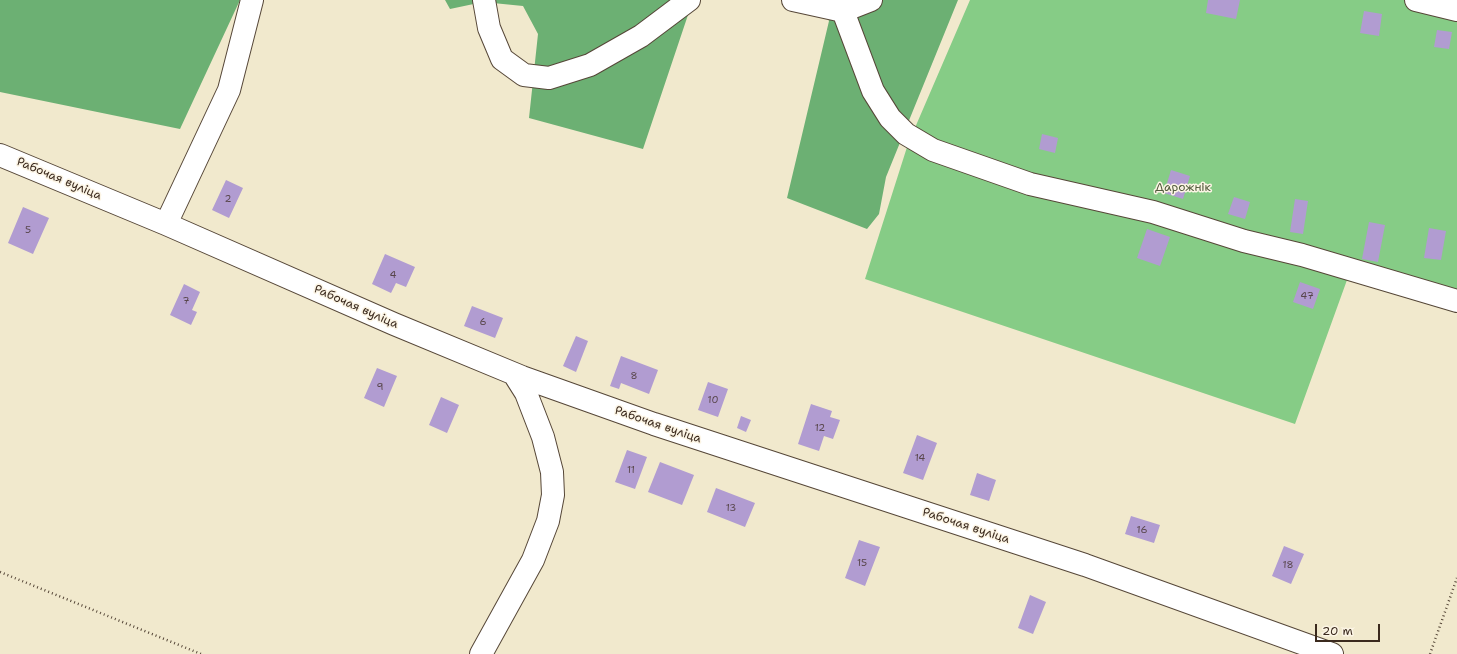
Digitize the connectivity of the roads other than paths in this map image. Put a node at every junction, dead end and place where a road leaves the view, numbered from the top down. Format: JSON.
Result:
{"nodes":[{"id":1,"x":252,"y":0,"type":"edge"},
{"id":2,"x":484,"y":0,"type":"edge"},
{"id":3,"x":689,"y":0,"type":"edge"},
{"id":4,"x":793,"y":0,"type":"edge"},
{"id":5,"x":871,"y":0,"type":"edge"},
{"id":6,"x":1416,"y":0,"type":"edge"},
{"id":7,"x":1457,"y":10,"type":"edge"},
{"id":8,"x":842,"y":11,"type":"junction"},
{"id":9,"x":0,"y":155,"type":"edge"},
{"id":10,"x":166,"y":224,"type":"junction"},
{"id":11,"x":1457,"y":300,"type":"edge"},
{"id":12,"x":514,"y":374,"type":"junction"},
{"id":13,"x":481,"y":654,"type":"edge"},
{"id":14,"x":1332,"y":654,"type":"edge"}],
"edges":[{"from":1,"to":10,"type":"street"},
{"from":2,"to":3,"type":"street"},
{"from":4,"to":8,"type":"street"},
{"from":5,"to":8,"type":"street"},
{"from":6,"to":7,"type":"street"},
{"from":8,"to":11,"type":"street"},
{"from":9,"to":10,"type":"street","name":"Рабочая вуліца"},
{"from":10,"to":12,"type":"street","name":"Рабочая вуліца"},
{"from":12,"to":13,"type":"street"},
{"from":12,"to":14,"type":"street","name":"Рабочая вуліца"}]}
